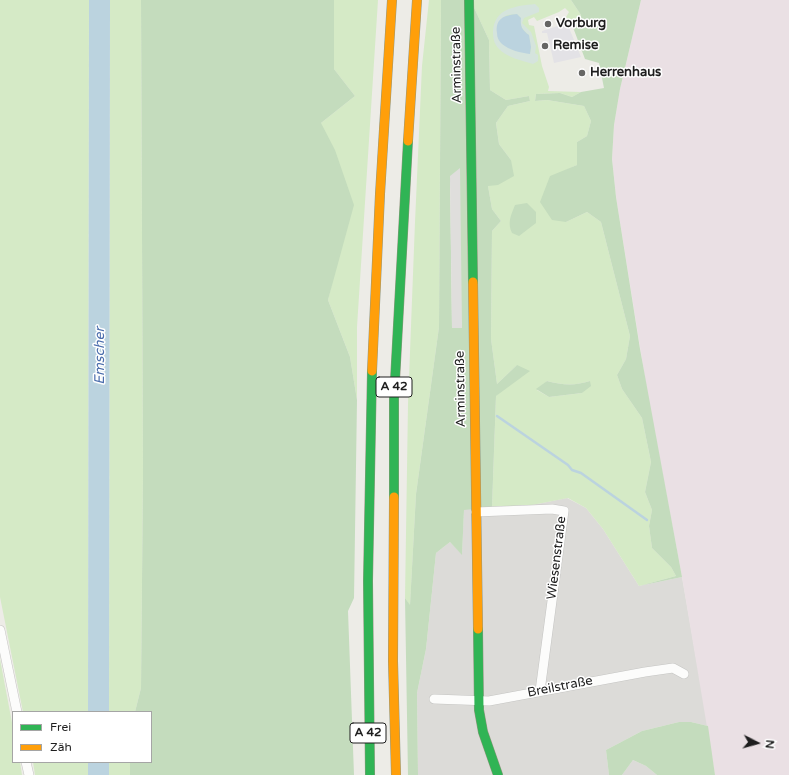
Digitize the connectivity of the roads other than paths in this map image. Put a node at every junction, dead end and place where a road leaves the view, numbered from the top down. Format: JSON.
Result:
{"nodes":[{"id":1,"x":392,"y":0,"type":"edge"},
{"id":2,"x":417,"y":0,"type":"edge"},
{"id":3,"x":469,"y":0,"type":"edge"},
{"id":4,"x":476,"y":512,"type":"junction"},
{"id":5,"x":0,"y":630,"type":"edge"},
{"id":6,"x":684,"y":674,"type":"dead end"},
{"id":7,"x":540,"y":691,"type":"junction"},
{"id":8,"x":434,"y":698,"type":"dead end"},
{"id":9,"x":479,"y":701,"type":"junction"},
{"id":10,"x":16,"y":711,"type":"edge"},
{"id":11,"x":26,"y":763,"type":"edge"},
{"id":12,"x":29,"y":775,"type":"edge"},
{"id":13,"x":370,"y":775,"type":"edge"},
{"id":14,"x":396,"y":775,"type":"edge"},
{"id":15,"x":498,"y":775,"type":"edge"}],
"edges":[{"from":1,"to":13,"type":"main road","number":"A 42"},
{"from":2,"to":14,"type":"main road","number":"A 42"},
{"from":3,"to":4,"type":"main road","name":"Arminstraße"},
{"from":4,"to":7,"type":"street","name":"Wiesenstraße"},
{"from":4,"to":9,"type":"main road","name":"Arminstraße"},
{"from":5,"to":10,"type":"street"},
{"from":6,"to":7,"type":"street","name":"Breilstraße"},
{"from":7,"to":9,"type":"street","name":"Breilstraße"},
{"from":8,"to":9,"type":"street","name":"Breilstraße"},
{"from":9,"to":15,"type":"main road","name":"Arminstraße"},
{"from":11,"to":12,"type":"street"}]}
